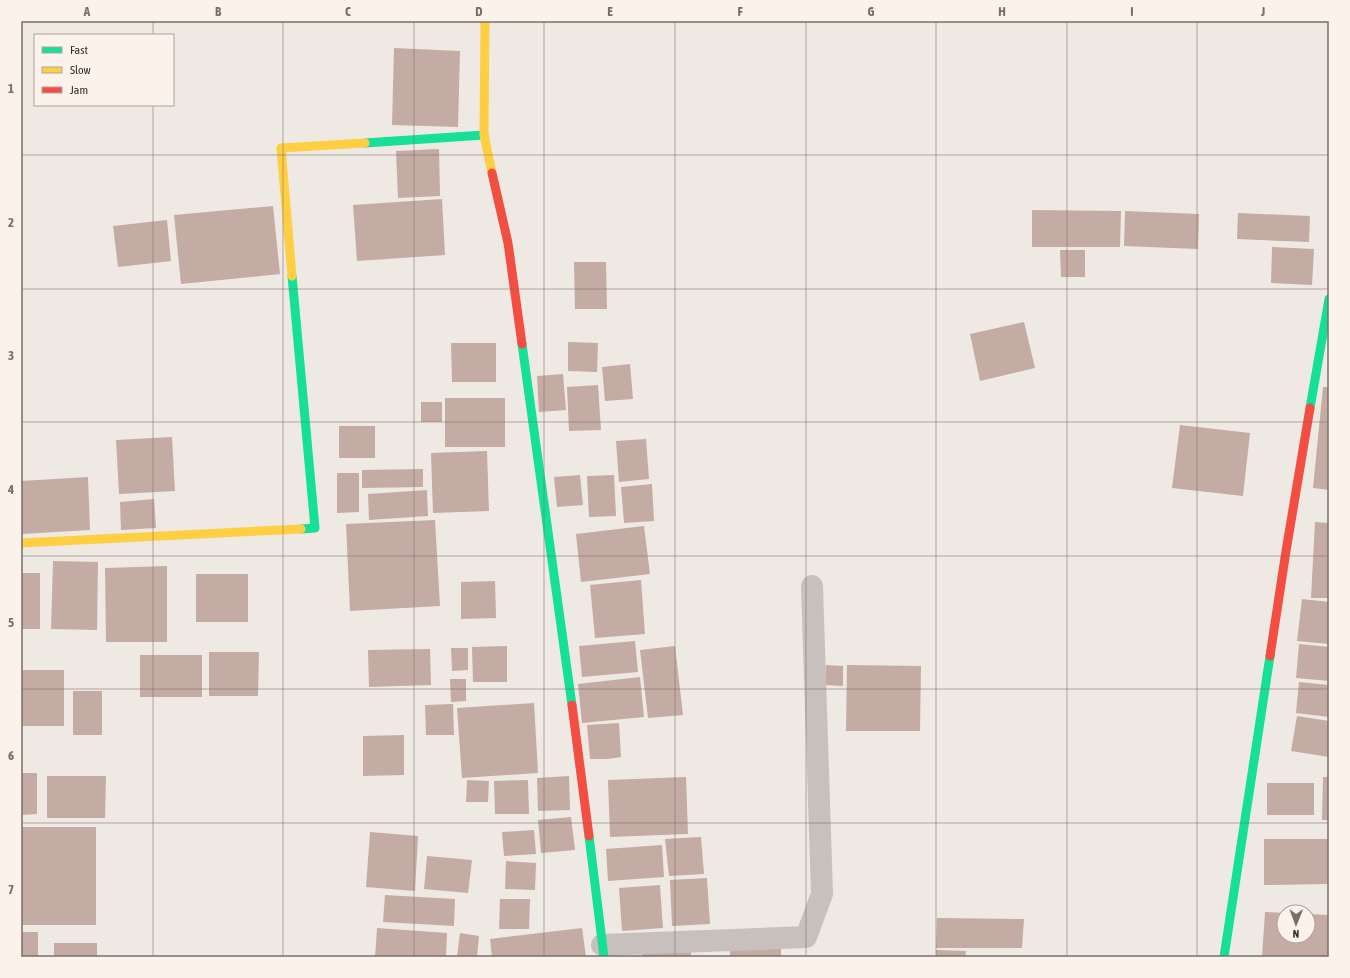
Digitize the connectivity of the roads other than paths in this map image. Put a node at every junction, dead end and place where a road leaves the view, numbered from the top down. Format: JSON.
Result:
{"nodes":[{"id":1,"x":485,"y":21,"type":"edge"},
{"id":2,"x":484,"y":134,"type":"junction"},
{"id":3,"x":1329,"y":299,"type":"edge"},
{"id":4,"x":21,"y":543,"type":"edge"},
{"id":5,"x":812,"y":586,"type":"dead end"},
{"id":6,"x":603,"y":951,"type":"edge"},
{"id":7,"x":1224,"y":957,"type":"edge"}],
"edges":[{"from":1,"to":2,"type":"street"},
{"from":2,"to":4,"type":"street"},
{"from":2,"to":6,"type":"street"},
{"from":3,"to":7,"type":"street"},
{"from":5,"to":6,"type":"street"}]}
